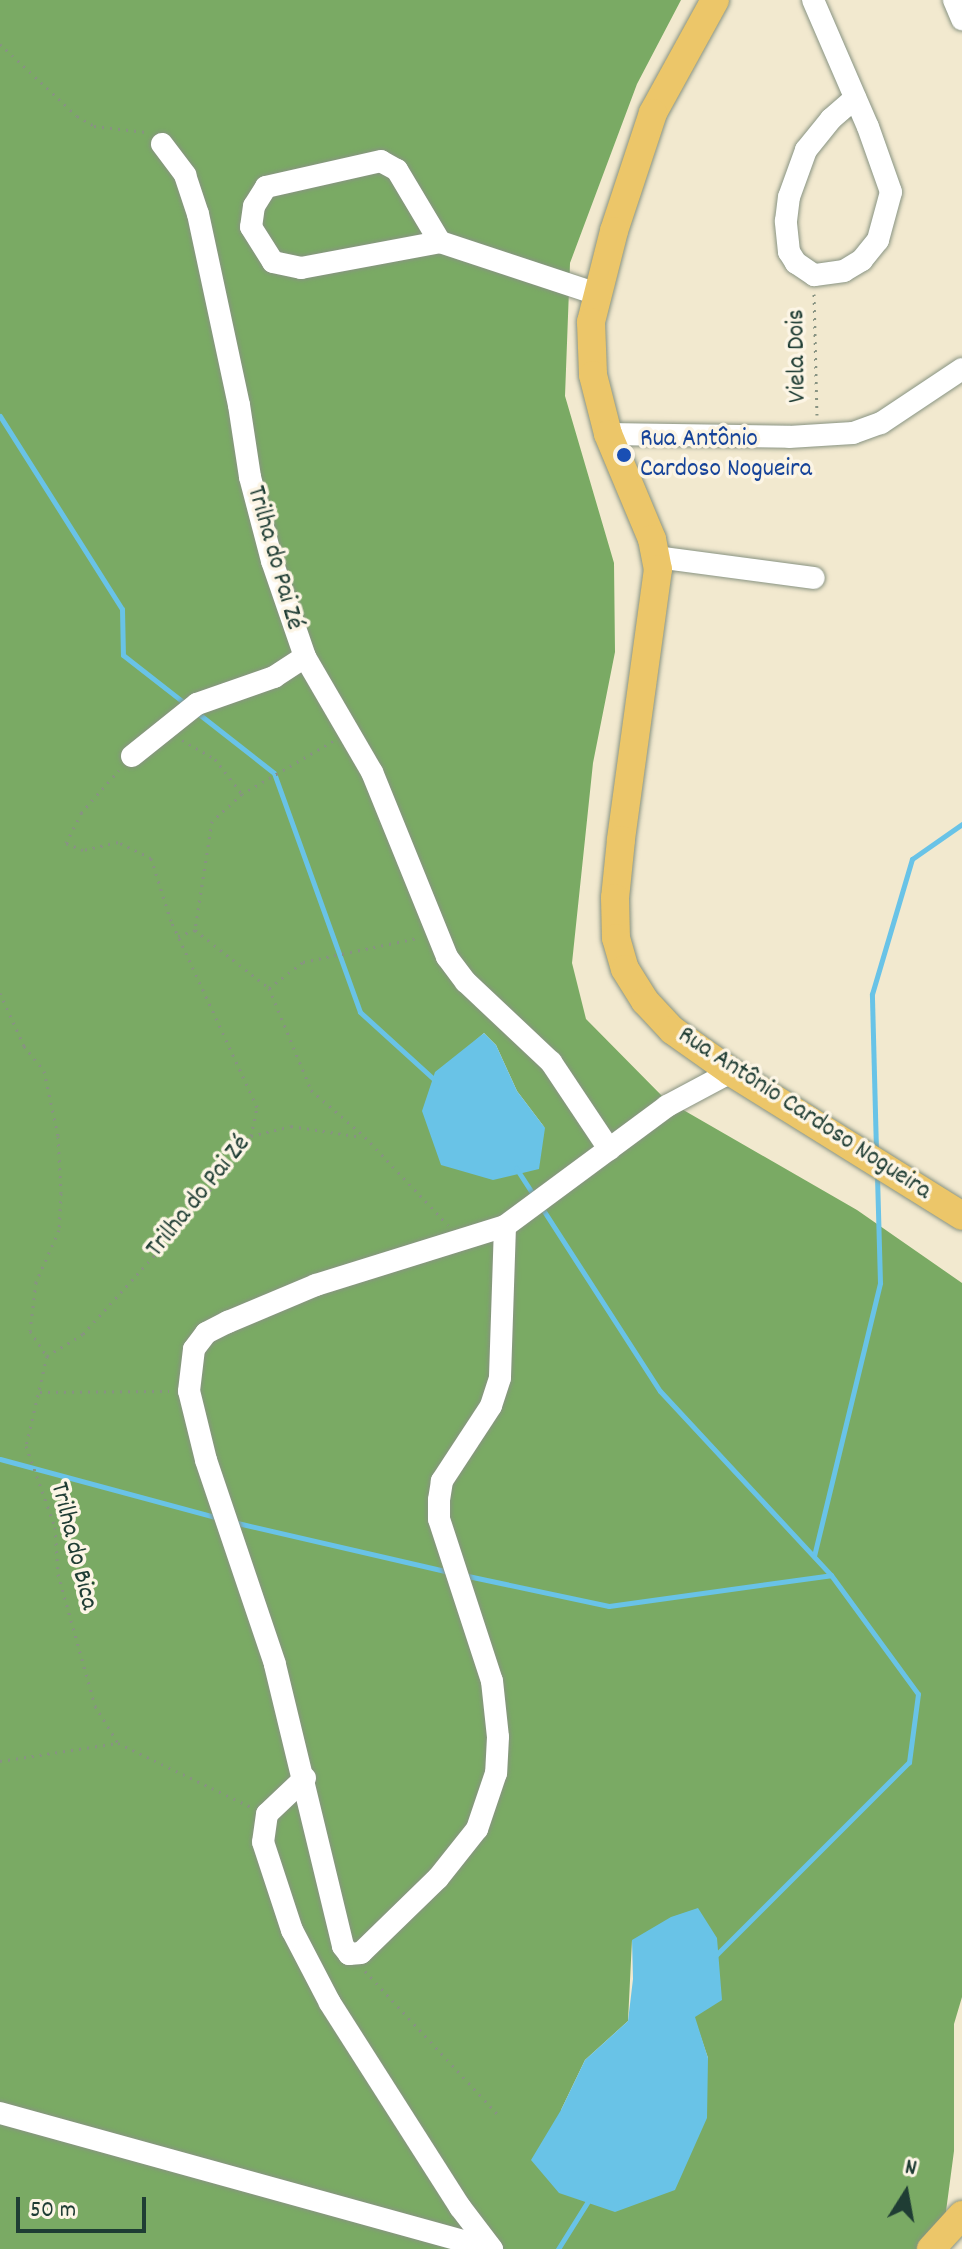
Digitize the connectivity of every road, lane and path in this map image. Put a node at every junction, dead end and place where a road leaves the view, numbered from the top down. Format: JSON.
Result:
{"nodes":[{"id":1,"x":715,"y":0,"type":"edge"},
{"id":2,"x":813,"y":0,"type":"edge"},
{"id":3,"x":954,"y":0,"type":"edge"},
{"id":4,"x":962,"y":19,"type":"edge"},
{"id":5,"x":0,"y":44,"type":"edge"},
{"id":6,"x":855,"y":98,"type":"junction"},
{"id":7,"x":162,"y":144,"type":"joint"},
{"id":8,"x":440,"y":242,"type":"junction"},
{"id":9,"x":814,"y":275,"type":"junction"},
{"id":10,"x":597,"y":294,"type":"junction"},
{"id":11,"x":962,"y":369,"type":"edge"},
{"id":12,"x":608,"y":434,"type":"junction"},
{"id":13,"x":818,"y":436,"type":"junction"},
{"id":14,"x":657,"y":557,"type":"junction"},
{"id":15,"x":814,"y":578,"type":"dead end"},
{"id":16,"x":305,"y":657,"type":"junction"},
{"id":17,"x":165,"y":730,"type":"junction"},
{"id":18,"x":349,"y":731,"type":"junction"},
{"id":19,"x":132,"y":756,"type":"joint"},
{"id":20,"x":242,"y":794,"type":"junction"},
{"id":21,"x":195,"y":930,"type":"junction"},
{"id":22,"x":437,"y":934,"type":"junction"},
{"id":23,"x":178,"y":936,"type":"junction"},
{"id":24,"x":269,"y":988,"type":"junction"},
{"id":25,"x":0,"y":993,"type":"edge"},
{"id":26,"x":731,"y":1072,"type":"junction"},
{"id":27,"x":251,"y":1136,"type":"junction"},
{"id":28,"x":365,"y":1137,"type":"junction"},
{"id":29,"x":609,"y":1149,"type":"junction"},
{"id":30,"x":962,"y":1216,"type":"edge"},
{"id":31,"x":505,"y":1226,"type":"junction"},
{"id":32,"x":461,"y":1239,"type":"junction"},
{"id":33,"x":47,"y":1356,"type":"junction"},
{"id":34,"x":189,"y":1391,"type":"junction"},
{"id":35,"x":40,"y":1392,"type":"junction"},
{"id":36,"x":118,"y":1743,"type":"junction"},
{"id":37,"x":0,"y":1761,"type":"edge"},
{"id":38,"x":305,"y":1778,"type":"junction"},
{"id":39,"x":267,"y":1814,"type":"junction"},
{"id":40,"x":349,"y":1954,"type":"junction"},
{"id":41,"x":0,"y":2113,"type":"edge"},
{"id":42,"x":501,"y":2118,"type":"dead end"},
{"id":43,"x":962,"y":2216,"type":"edge"},
{"id":44,"x":492,"y":2249,"type":"edge"},
{"id":45,"x":931,"y":2249,"type":"edge"}],
"edges":[{"from":1,"to":10,"type":"main road","name":"Rua Antônio Cardoso Nogueira"},
{"from":2,"to":6,"type":"street"},
{"from":3,"to":4,"type":"street"},
{"from":5,"to":7,"type":"path"},
{"from":6,"to":9,"type":"street"},
{"from":6,"to":9,"type":"street"},
{"from":7,"to":16,"type":"street","name":"Trilha do Pai Zé"},
{"from":8,"to":8,"type":"street"},
{"from":8,"to":10,"type":"street"},
{"from":9,"to":13,"type":"path","name":"Viela Dois"},
{"from":10,"to":12,"type":"main road","name":"Rua Antônio Cardoso Nogueira"},
{"from":11,"to":13,"type":"street"},
{"from":12,"to":13,"type":"street"},
{"from":12,"to":14,"type":"main road","name":"Rua Antônio Cardoso Nogueira"},
{"from":14,"to":15,"type":"street"},
{"from":14,"to":26,"type":"main road","name":"Rua Antônio Cardoso Nogueira"},
{"from":16,"to":17,"type":"street","name":"Trilha do Pai Zé"},
{"from":16,"to":18,"type":"street"},
{"from":17,"to":19,"type":"street","name":"Trilha do Pai Zé"},
{"from":17,"to":20,"type":"path"},
{"from":18,"to":20,"type":"path"},
{"from":18,"to":22,"type":"street"},
{"from":19,"to":23,"type":"path","name":"Trilha do Pai Zé"},
{"from":20,"to":21,"type":"path"},
{"from":21,"to":23,"type":"path"},
{"from":21,"to":24,"type":"path"},
{"from":22,"to":24,"type":"path"},
{"from":22,"to":29,"type":"street"},
{"from":23,"to":27,"type":"path","name":"Trilha do Pai Zé"},
{"from":24,"to":28,"type":"path"},
{"from":25,"to":33,"type":"path"},
{"from":26,"to":29,"type":"street"},
{"from":26,"to":30,"type":"main road","name":"Rua Antônio Cardoso Nogueira"},
{"from":27,"to":28,"type":"path"},
{"from":27,"to":33,"type":"path","name":"Trilha do Pai Zé"},
{"from":28,"to":32,"type":"path"},
{"from":29,"to":31,"type":"street"},
{"from":31,"to":32,"type":"street"},
{"from":31,"to":40,"type":"street"},
{"from":32,"to":34,"type":"street"},
{"from":33,"to":35,"type":"path","name":"Trilha do Bica"},
{"from":34,"to":35,"type":"path"},
{"from":34,"to":38,"type":"street"},
{"from":35,"to":36,"type":"path","name":"Trilha do Bica"},
{"from":36,"to":37,"type":"path"},
{"from":36,"to":39,"type":"path"},
{"from":38,"to":39,"type":"street"},
{"from":38,"to":40,"type":"street"},
{"from":39,"to":44,"type":"street"},
{"from":40,"to":42,"type":"path"},
{"from":41,"to":44,"type":"street"},
{"from":43,"to":45,"type":"main road"}]}
